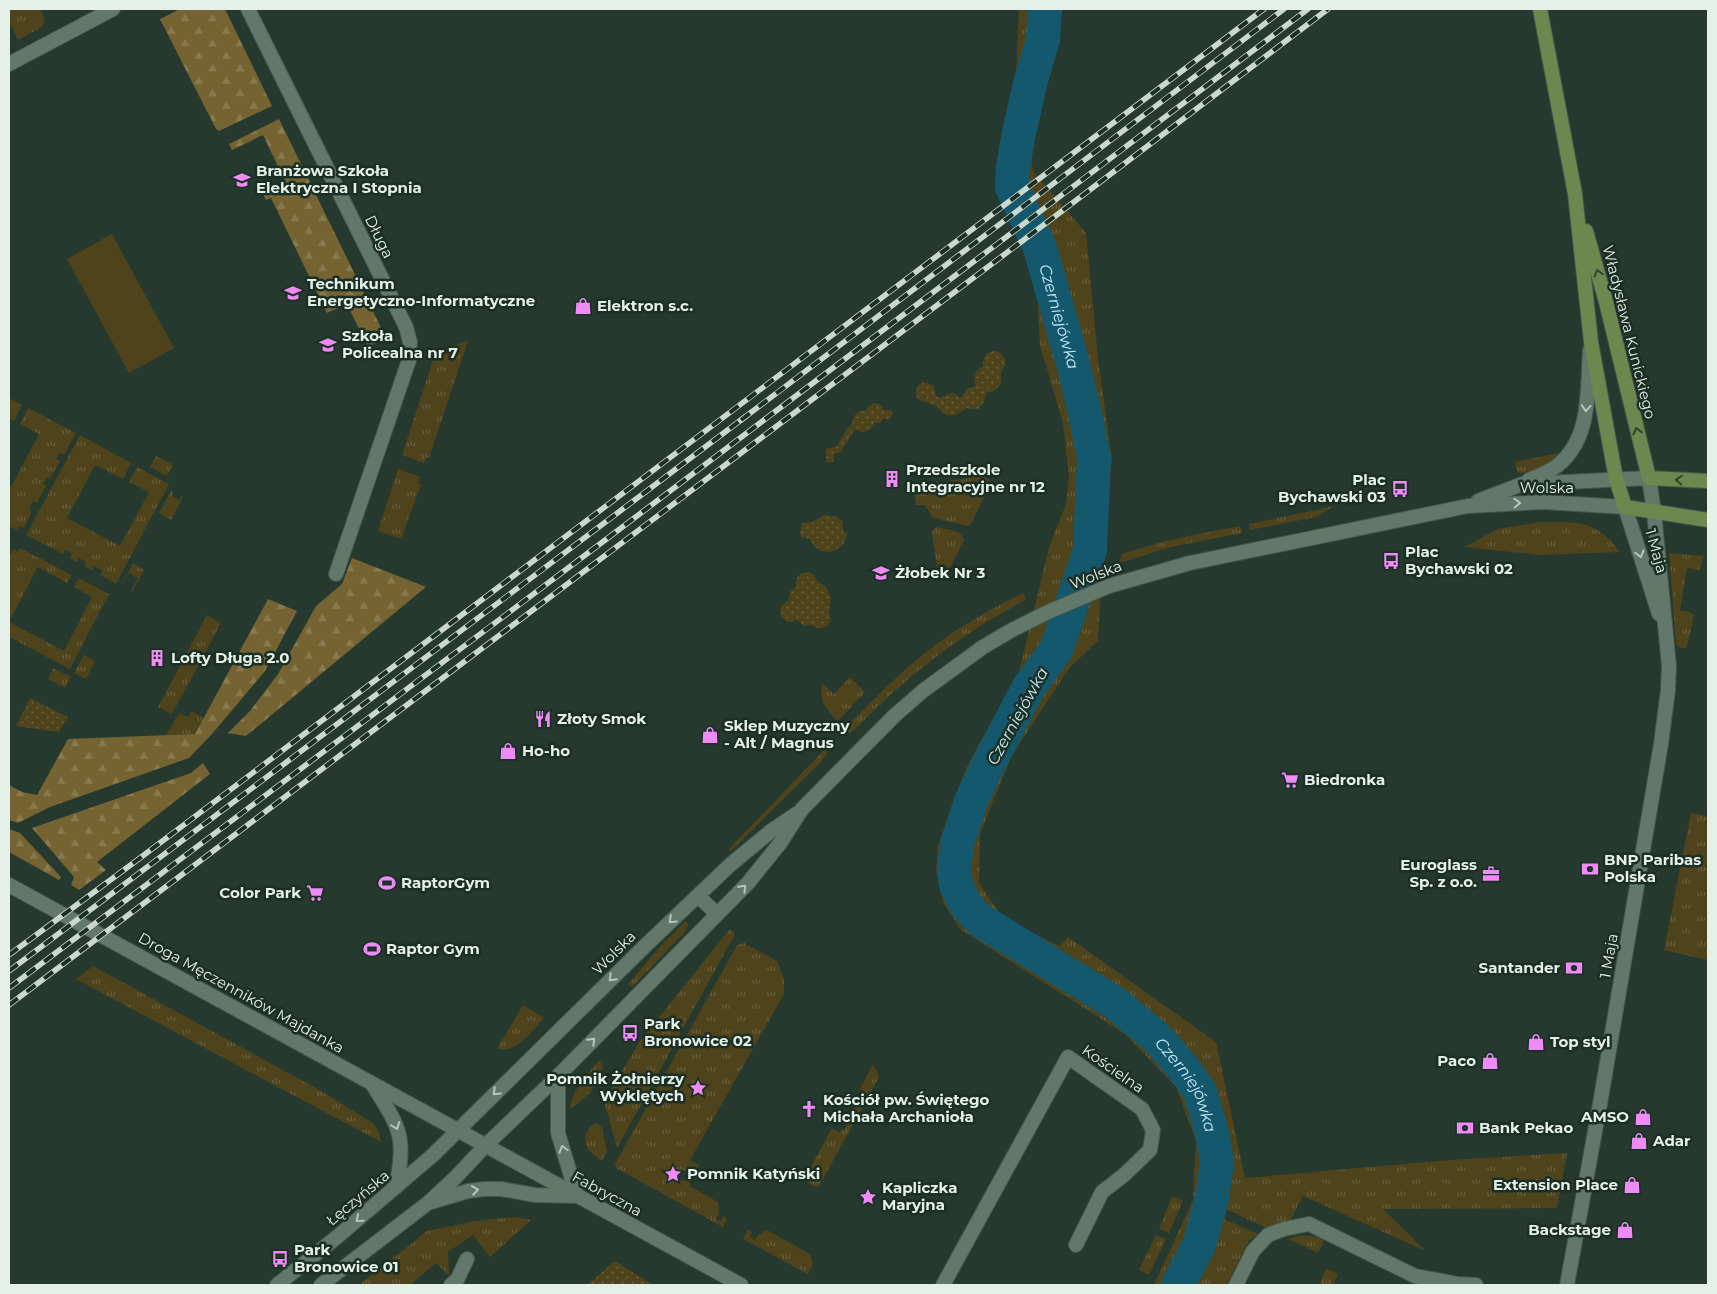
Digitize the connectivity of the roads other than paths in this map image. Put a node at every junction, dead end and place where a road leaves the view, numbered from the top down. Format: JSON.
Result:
{"nodes":[{"id":1,"x":112,"y":9,"type":"edge"},
{"id":2,"x":248,"y":9,"type":"edge"},
{"id":3,"x":1540,"y":9,"type":"edge"},
{"id":4,"x":9,"y":64,"type":"edge"},
{"id":5,"x":1575,"y":194,"type":"junction"},
{"id":6,"x":1591,"y":342,"type":"junction"},
{"id":7,"x":1650,"y":478,"type":"junction"},
{"id":8,"x":1616,"y":479,"type":"junction"},
{"id":9,"x":1708,"y":482,"type":"edge"},
{"id":10,"x":1522,"y":484,"type":"junction"},
{"id":11,"x":1468,"y":506,"type":"junction"},
{"id":12,"x":1626,"y":507,"type":"junction"},
{"id":13,"x":1654,"y":512,"type":"junction"},
{"id":14,"x":1708,"y":520,"type":"edge"},
{"id":15,"x":336,"y":574,"type":"dead end"},
{"id":16,"x":1664,"y":632,"type":"junction"},
{"id":17,"x":802,"y":810,"type":"junction"},
{"id":18,"x":9,"y":884,"type":"edge"},
{"id":19,"x":698,"y":896,"type":"junction"},
{"id":20,"x":717,"y":914,"type":"junction"},
{"id":21,"x":558,"y":1076,"type":"junction"},
{"id":22,"x":372,"y":1084,"type":"junction"},
{"id":23,"x":457,"y":1130,"type":"junction"},
{"id":24,"x":485,"y":1146,"type":"junction"},
{"id":25,"x":396,"y":1188,"type":"junction"},
{"id":26,"x":577,"y":1196,"type":"junction"},
{"id":27,"x":428,"y":1203,"type":"junction"},
{"id":28,"x":1076,"y":1245,"type":"dead end"},
{"id":29,"x":468,"y":1259,"type":"dead end"},
{"id":30,"x":276,"y":1285,"type":"edge"},
{"id":31,"x":321,"y":1285,"type":"edge"},
{"id":32,"x":451,"y":1285,"type":"edge"},
{"id":33,"x":741,"y":1285,"type":"edge"},
{"id":34,"x":943,"y":1285,"type":"edge"},
{"id":35,"x":1236,"y":1285,"type":"edge"},
{"id":36,"x":1476,"y":1285,"type":"edge"},
{"id":37,"x":1567,"y":1285,"type":"edge"}],
"edges":[{"from":1,"to":4,"type":"street"},
{"from":2,"to":15,"type":"street","name":"Długa"},
{"from":3,"to":5,"type":"main road","name":"Władysława Kunickiego"},
{"from":5,"to":6,"type":"main road","name":"Władysława Kunickiego"},
{"from":7,"to":5,"type":"main road","name":"Władysława Kunickiego","one_way":true},
{"from":6,"to":8,"type":"main road","name":"Władysława Kunickiego"},
{"from":6,"to":10,"type":"street","name":"Władysława Kunickiego","one_way":true},
{"from":7,"to":8,"type":"street","name":"Wolska"},
{"from":9,"to":7,"type":"main road","one_way":true},
{"from":7,"to":13,"type":"street","name":"1 Maja"},
{"from":8,"to":10,"type":"street","name":"Wolska"},
{"from":8,"to":12,"type":"main road","name":"Władysława Kunickiego"},
{"from":10,"to":11,"type":"street","name":"Wolska"},
{"from":11,"to":12,"type":"street","name":"Wolska","one_way":true},
{"from":11,"to":17,"type":"street","name":"Wolska"},
{"from":12,"to":13,"type":"main road"},
{"from":12,"to":16,"type":"street","name":"1 Maja","one_way":true},
{"from":13,"to":14,"type":"main road"},
{"from":13,"to":16,"type":"street","name":"1 Maja"},
{"from":16,"to":37,"type":"street","name":"1 Maja"},
{"from":17,"to":19,"type":"street","name":"Wolska"},
{"from":20,"to":17,"type":"street","name":"Wolska","one_way":true},
{"from":18,"to":22,"type":"street","name":"Droga Męczenników Majdanka"},
{"from":19,"to":20,"type":"street"},
{"from":19,"to":23,"type":"street","name":"Wolska","one_way":true},
{"from":21,"to":20,"type":"street","name":"Wolska","one_way":true},
{"from":21,"to":24,"type":"street","name":"Wolska"},
{"from":26,"to":21,"type":"street","one_way":true},
{"from":22,"to":23,"type":"street","name":"Droga Męczenników Majdanka"},
{"from":22,"to":25,"type":"street","one_way":true},
{"from":23,"to":24,"type":"street","name":"Fabryczna"},
{"from":23,"to":25,"type":"street","name":"Łęczyńska"},
{"from":24,"to":26,"type":"street","name":"Fabryczna"},
{"from":24,"to":27,"type":"street"},
{"from":25,"to":30,"type":"street","name":"Łęczyńska","one_way":true},
{"from":27,"to":26,"type":"street","one_way":true},
{"from":26,"to":33,"type":"street","name":"Fabryczna"},
{"from":27,"to":31,"type":"street"},
{"from":28,"to":34,"type":"street","name":"Kościelna"},
{"from":29,"to":32,"type":"street"},
{"from":35,"to":36,"type":"street"}]}
